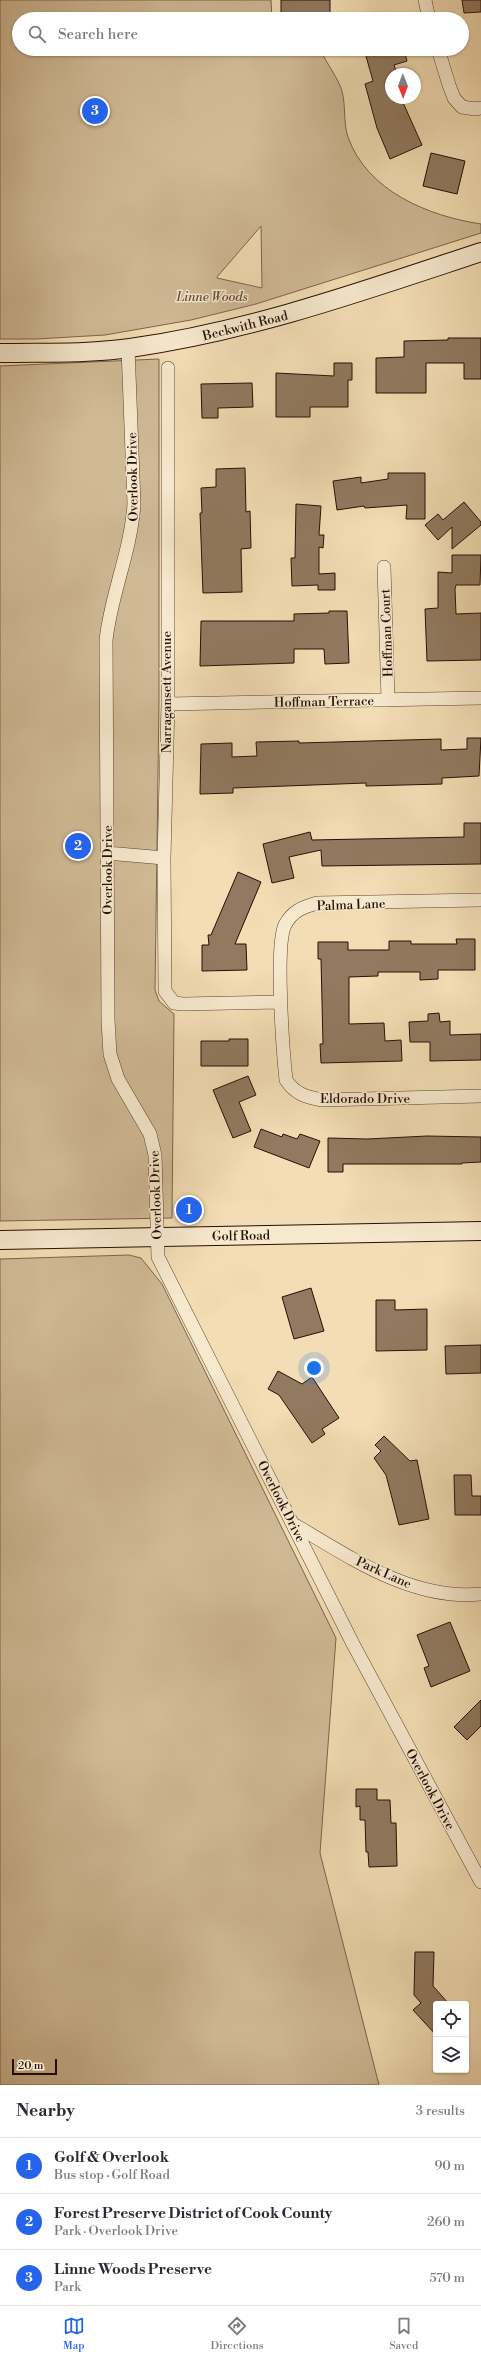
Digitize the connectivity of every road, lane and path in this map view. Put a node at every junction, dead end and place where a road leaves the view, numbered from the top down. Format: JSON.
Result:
{"nodes":[{"id":1,"x":425,"y":0,"type":"edge"},
{"id":2,"x":427,"y":12,"type":"edge"},
{"id":3,"x":440,"y":56,"type":"edge"},
{"id":4,"x":481,"y":108,"type":"edge"},
{"id":5,"x":481,"y":252,"type":"edge"},
{"id":6,"x":128,"y":348,"type":"junction"},
{"id":7,"x":0,"y":352,"type":"edge"},
{"id":8,"x":168,"y":368,"type":"dead end"},
{"id":9,"x":384,"y":567,"type":"dead end"},
{"id":10,"x":481,"y":698,"type":"edge"},
{"id":11,"x":388,"y":700,"type":"junction"},
{"id":12,"x":168,"y":704,"type":"junction"},
{"id":13,"x":107,"y":853,"type":"junction"},
{"id":14,"x":164,"y":858,"type":"junction"},
{"id":15,"x":481,"y":900,"type":"edge"},
{"id":16,"x":281,"y":1002,"type":"junction"},
{"id":17,"x":481,"y":1096,"type":"edge"},
{"id":18,"x":481,"y":1231,"type":"edge"},
{"id":19,"x":156,"y":1237,"type":"junction"},
{"id":20,"x":0,"y":1240,"type":"edge"},
{"id":21,"x":295,"y":1525,"type":"junction"},
{"id":22,"x":481,"y":1594,"type":"edge"},
{"id":23,"x":481,"y":1882,"type":"edge"}],
"edges":[{"from":1,"to":2,"type":"street"},
{"from":3,"to":4,"type":"street"},
{"from":5,"to":6,"type":"street","name":"Beckwith Road"},
{"from":6,"to":7,"type":"street","name":"Beckwith Road"},
{"from":6,"to":13,"type":"street","name":"Overlook Drive"},
{"from":8,"to":12,"type":"street","name":"Narragansett Avenue"},
{"from":9,"to":11,"type":"street","name":"Hoffman Court"},
{"from":10,"to":11,"type":"street","name":"Hoffman Terrace"},
{"from":11,"to":12,"type":"street","name":"Hoffman Terrace"},
{"from":12,"to":14,"type":"street","name":"Narragansett Avenue"},
{"from":13,"to":14,"type":"street"},
{"from":13,"to":19,"type":"street","name":"Overlook Drive"},
{"from":14,"to":16,"type":"street","name":"Narragansett Avenue"},
{"from":15,"to":16,"type":"street","name":"Palma Lane"},
{"from":16,"to":17,"type":"street","name":"Eldorado Drive"},
{"from":18,"to":19,"type":"street","name":"Golf Road"},
{"from":19,"to":20,"type":"street","name":"Golf Road"},
{"from":19,"to":21,"type":"street","name":"Overlook Drive"},
{"from":21,"to":22,"type":"street","name":"Park Lane"},
{"from":21,"to":23,"type":"street","name":"Overlook Drive"}]}
